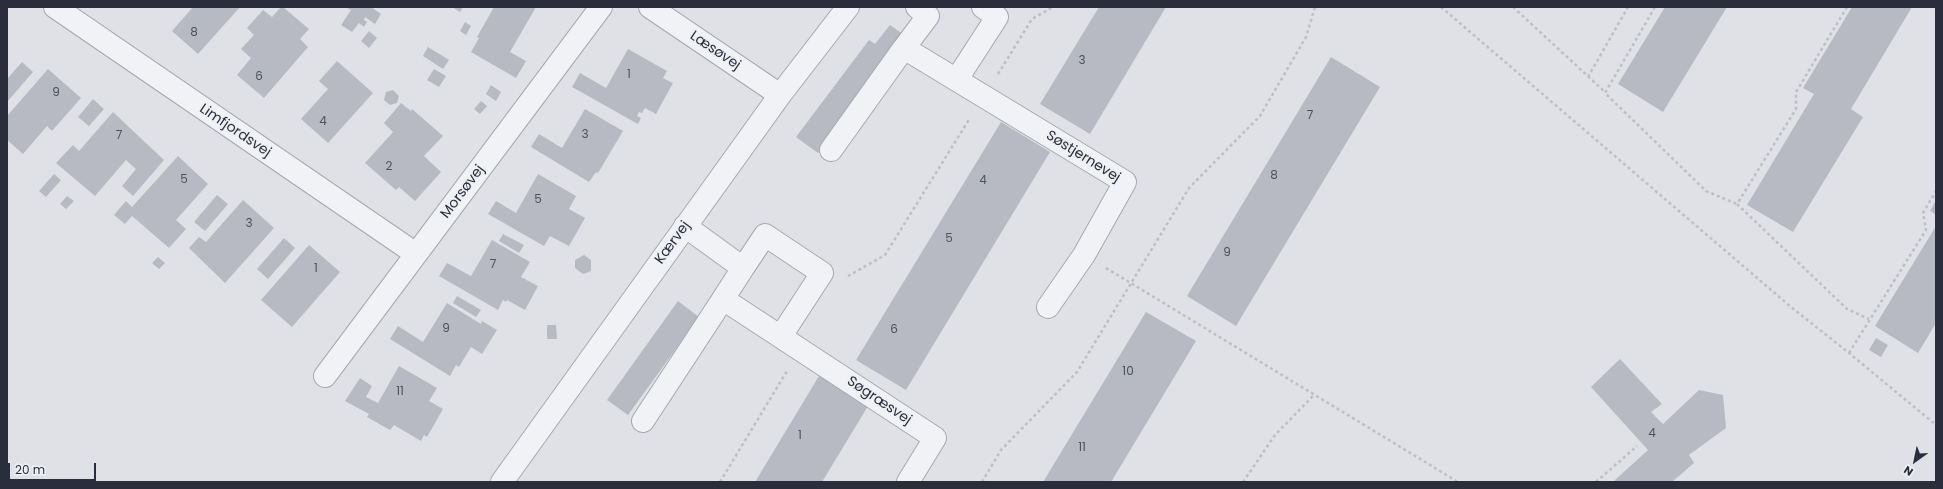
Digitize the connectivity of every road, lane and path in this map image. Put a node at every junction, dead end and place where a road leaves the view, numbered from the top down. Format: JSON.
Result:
{"nodes":[{"id":1,"x":55,"y":7,"type":"edge"},
{"id":2,"x":601,"y":7,"type":"edge"},
{"id":3,"x":650,"y":7,"type":"edge"},
{"id":4,"x":848,"y":7,"type":"edge"},
{"id":5,"x":983,"y":7,"type":"edge"},
{"id":6,"x":1053,"y":7,"type":"edge"},
{"id":7,"x":1315,"y":7,"type":"edge"},
{"id":8,"x":1441,"y":7,"type":"edge"},
{"id":9,"x":1513,"y":7,"type":"edge"},
{"id":10,"x":1628,"y":7,"type":"edge"},
{"id":11,"x":1655,"y":7,"type":"edge"},
{"id":12,"x":1847,"y":7,"type":"edge"},
{"id":13,"x":927,"y":10,"type":"edge"},
{"id":14,"x":904,"y":48,"type":"junction"},
{"id":15,"x":1588,"y":77,"type":"junction"},
{"id":16,"x":957,"y":80,"type":"junction"},
{"id":17,"x":1605,"y":93,"type":"junction"},
{"id":18,"x":780,"y":95,"type":"junction"},
{"id":19,"x":984,"y":96,"type":"junction"},
{"id":20,"x":831,"y":150,"type":"dead end"},
{"id":21,"x":1936,"y":191,"type":"edge"},
{"id":22,"x":1737,"y":204,"type":"junction"},
{"id":23,"x":685,"y":226,"type":"junction"},
{"id":24,"x":416,"y":254,"type":"junction"},
{"id":25,"x":1084,"y":255,"type":"junction"},
{"id":26,"x":743,"y":268,"type":"junction"},
{"id":27,"x":844,"y":282,"type":"dead end"},
{"id":28,"x":1131,"y":283,"type":"junction"},
{"id":29,"x":723,"y":300,"type":"junction"},
{"id":30,"x":1048,"y":307,"type":"dead end"},
{"id":31,"x":1869,"y":319,"type":"junction"},
{"id":32,"x":781,"y":336,"type":"junction"},
{"id":33,"x":800,"y":349,"type":"junction"},
{"id":34,"x":1849,"y":352,"type":"junction"},
{"id":35,"x":325,"y":376,"type":"dead end"},
{"id":36,"x":1314,"y":395,"type":"junction"},
{"id":37,"x":642,"y":421,"type":"dead end"},
{"id":38,"x":1936,"y":425,"type":"edge"},
{"id":39,"x":1637,"y":446,"type":"dead end"},
{"id":40,"x":502,"y":482,"type":"edge"},
{"id":41,"x":720,"y":482,"type":"edge"},
{"id":42,"x":908,"y":482,"type":"edge"},
{"id":43,"x":982,"y":482,"type":"edge"},
{"id":44,"x":1243,"y":482,"type":"edge"},
{"id":45,"x":1458,"y":482,"type":"edge"},
{"id":46,"x":1596,"y":482,"type":"edge"}],
"edges":[{"from":1,"to":24,"type":"street","name":"Limfjordsvej"},
{"from":2,"to":24,"type":"street","name":"Morsøvej"},
{"from":3,"to":18,"type":"street","name":"Læsøvej"},
{"from":4,"to":18,"type":"street","name":"Kærvej"},
{"from":5,"to":16,"type":"street"},
{"from":6,"to":19,"type":"path"},
{"from":7,"to":28,"type":"path"},
{"from":8,"to":34,"type":"path"},
{"from":9,"to":15,"type":"path"},
{"from":10,"to":15,"type":"path"},
{"from":11,"to":17,"type":"path"},
{"from":12,"to":22,"type":"path"},
{"from":13,"to":14,"type":"street"},
{"from":14,"to":16,"type":"street","name":"Søstjernevej"},
{"from":14,"to":20,"type":"street"},
{"from":15,"to":17,"type":"path"},
{"from":16,"to":19,"type":"street","name":"Søstjernevej"},
{"from":17,"to":22,"type":"path"},
{"from":18,"to":23,"type":"street","name":"Kærvej"},
{"from":19,"to":25,"type":"street","name":"Søstjernevej"},
{"from":19,"to":27,"type":"path"},
{"from":21,"to":31,"type":"path"},
{"from":22,"to":31,"type":"path"},
{"from":23,"to":26,"type":"street"},
{"from":23,"to":40,"type":"street","name":"Kærvej"},
{"from":24,"to":35,"type":"street","name":"Morsøvej"},
{"from":25,"to":28,"type":"path"},
{"from":25,"to":30,"type":"street","name":"Søstjernevej"},
{"from":26,"to":29,"type":"street"},
{"from":26,"to":32,"type":"street"},
{"from":28,"to":36,"type":"path"},
{"from":28,"to":43,"type":"path"},
{"from":29,"to":32,"type":"street","name":"Søgræsvej"},
{"from":29,"to":37,"type":"street"},
{"from":31,"to":34,"type":"path"},
{"from":32,"to":33,"type":"street","name":"Søgræsvej"},
{"from":33,"to":41,"type":"path"},
{"from":33,"to":42,"type":"street","name":"Søgræsvej"},
{"from":34,"to":38,"type":"path"},
{"from":36,"to":44,"type":"path"},
{"from":36,"to":45,"type":"path"},
{"from":39,"to":46,"type":"path"}]}
